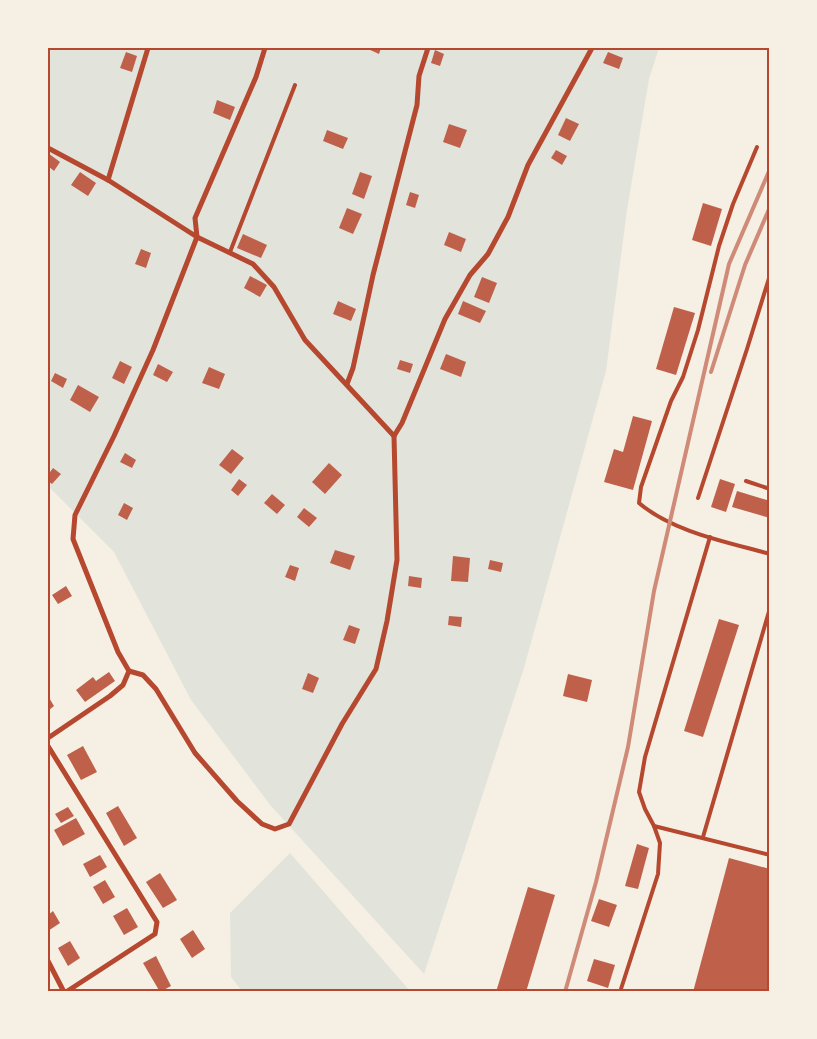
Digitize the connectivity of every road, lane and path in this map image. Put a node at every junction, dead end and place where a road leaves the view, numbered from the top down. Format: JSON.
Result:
{"nodes":[{"id":1,"x":148,"y":48,"type":"edge"},
{"id":2,"x":265,"y":48,"type":"edge"},
{"id":3,"x":428,"y":48,"type":"edge"},
{"id":4,"x":592,"y":48,"type":"edge"},
{"id":5,"x":295,"y":85,"type":"dead end"},
{"id":6,"x":757,"y":147,"type":"dead end"},
{"id":7,"x":48,"y":148,"type":"edge"},
{"id":8,"x":108,"y":180,"type":"junction"},
{"id":9,"x":197,"y":237,"type":"junction"},
{"id":10,"x":230,"y":252,"type":"junction"},
{"id":11,"x":770,"y":275,"type":"edge"},
{"id":12,"x":347,"y":384,"type":"junction"},
{"id":13,"x":394,"y":436,"type":"junction"},
{"id":14,"x":746,"y":481,"type":"dead end"},
{"id":15,"x":770,"y":489,"type":"edge"},
{"id":16,"x":698,"y":498,"type":"dead end"},
{"id":17,"x":710,"y":538,"type":"junction"},
{"id":18,"x":770,"y":554,"type":"edge"},
{"id":19,"x":770,"y":608,"type":"edge"},
{"id":20,"x":129,"y":671,"type":"junction"},
{"id":21,"x":48,"y":738,"type":"edge"},
{"id":22,"x":48,"y":746,"type":"edge"},
{"id":23,"x":654,"y":826,"type":"junction"},
{"id":24,"x":703,"y":837,"type":"junction"},
{"id":25,"x":770,"y":855,"type":"edge"},
{"id":26,"x":48,"y":961,"type":"edge"},
{"id":27,"x":65,"y":992,"type":"edge"},
{"id":28,"x":620,"y":992,"type":"edge"}],
"edges":[{"from":1,"to":8,"type":"street"},
{"from":2,"to":9,"type":"street"},
{"from":3,"to":12,"type":"street"},
{"from":4,"to":13,"type":"street"},
{"from":5,"to":10,"type":"lane"},
{"from":6,"to":17,"type":"lane"},
{"from":7,"to":8,"type":"street"},
{"from":8,"to":9,"type":"street"},
{"from":9,"to":10,"type":"street"},
{"from":9,"to":20,"type":"street"},
{"from":10,"to":12,"type":"street"},
{"from":11,"to":16,"type":"lane"},
{"from":12,"to":13,"type":"street"},
{"from":13,"to":20,"type":"street"},
{"from":14,"to":15,"type":"lane"},
{"from":17,"to":18,"type":"lane"},
{"from":17,"to":23,"type":"lane"},
{"from":19,"to":24,"type":"lane"},
{"from":20,"to":21,"type":"street"},
{"from":22,"to":27,"type":"street"},
{"from":23,"to":24,"type":"lane"},
{"from":23,"to":28,"type":"lane"},
{"from":24,"to":25,"type":"lane"},
{"from":26,"to":27,"type":"street"}]}
